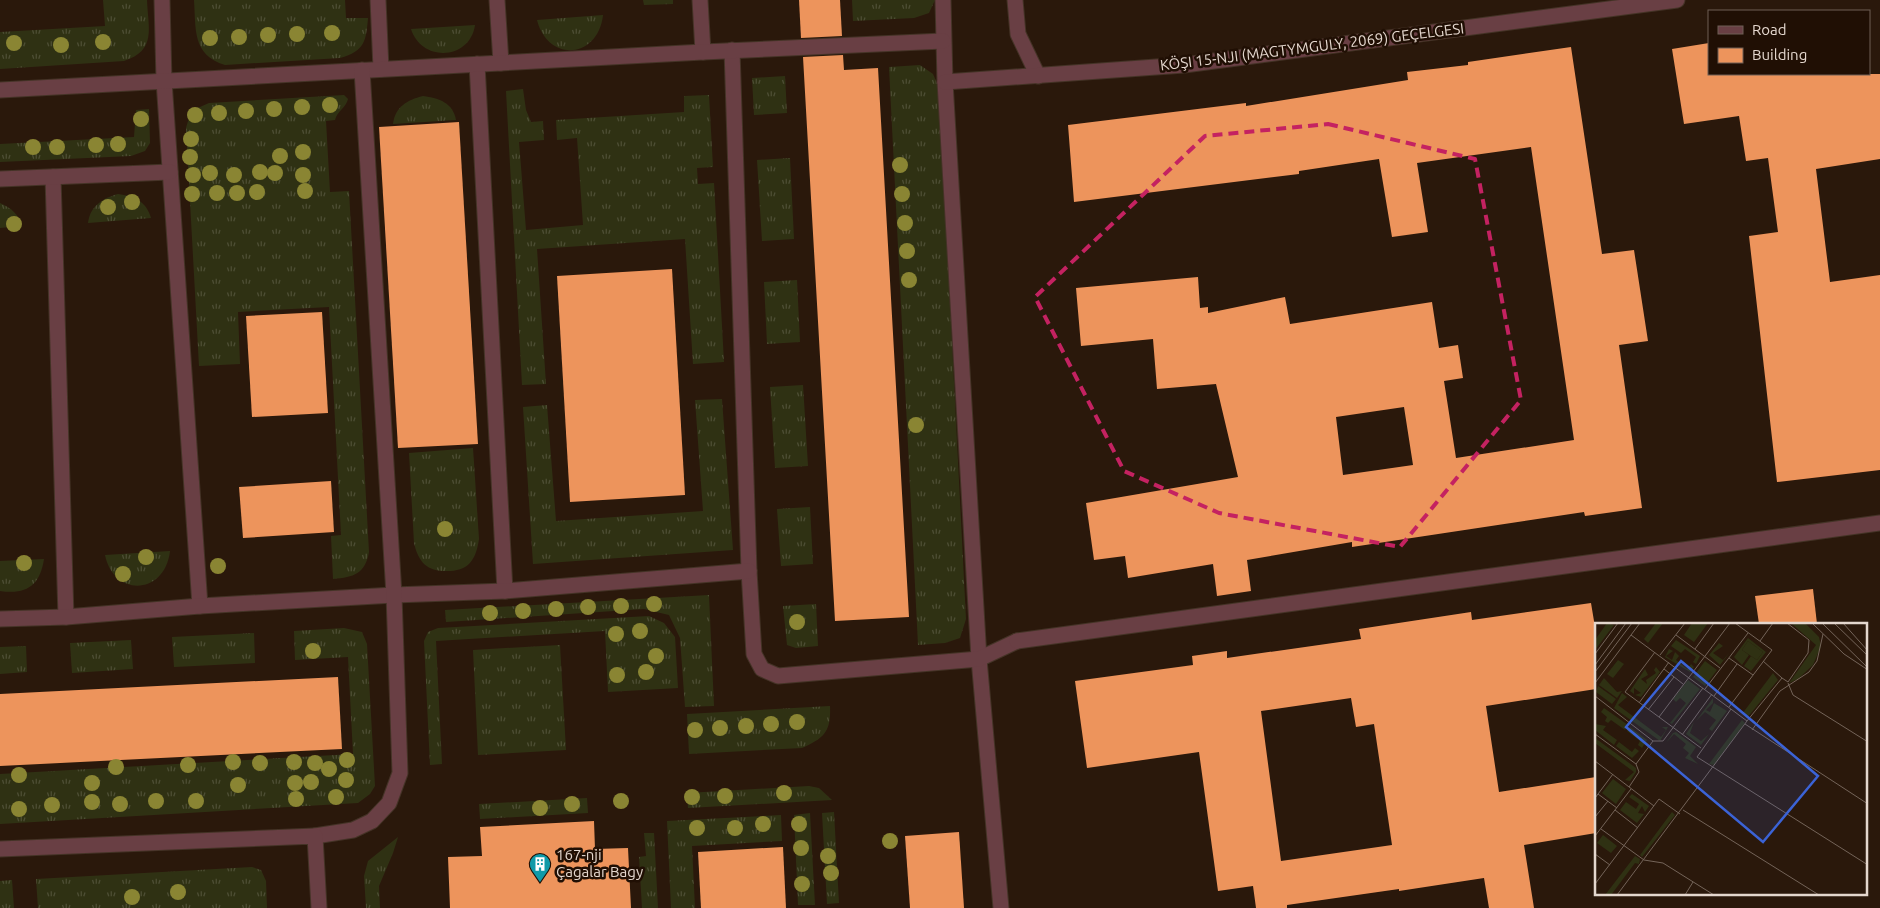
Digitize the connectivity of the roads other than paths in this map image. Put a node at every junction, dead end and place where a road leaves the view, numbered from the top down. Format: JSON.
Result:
{"nodes":[{"id":1,"x":162,"y":0,"type":"edge"},
{"id":2,"x":378,"y":0,"type":"edge"},
{"id":3,"x":497,"y":0,"type":"edge"},
{"id":4,"x":700,"y":0,"type":"edge"},
{"id":5,"x":943,"y":0,"type":"edge"},
{"id":6,"x":1015,"y":0,"type":"edge"},
{"id":7,"x":1677,"y":0,"type":"edge"},
{"id":8,"x":943,"y":41,"type":"junction"},
{"id":9,"x":732,"y":50,"type":"junction"},
{"id":10,"x":703,"y":52,"type":"junction"},
{"id":11,"x":501,"y":62,"type":"junction"},
{"id":12,"x":477,"y":64,"type":"junction"},
{"id":13,"x":381,"y":69,"type":"junction"},
{"id":14,"x":362,"y":70,"type":"junction"},
{"id":15,"x":1038,"y":76,"type":"junction"},
{"id":16,"x":164,"y":81,"type":"junction"},
{"id":17,"x":945,"y":82,"type":"junction"},
{"id":18,"x":0,"y":90,"type":"edge"},
{"id":19,"x":170,"y":172,"type":"junction"},
{"id":20,"x":53,"y":177,"type":"junction"},
{"id":21,"x":0,"y":179,"type":"edge"},
{"id":22,"x":1880,"y":523,"type":"edge"},
{"id":23,"x":748,"y":571,"type":"junction"},
{"id":24,"x":505,"y":591,"type":"junction"},
{"id":25,"x":394,"y":595,"type":"junction"},
{"id":26,"x":200,"y":606,"type":"junction"},
{"id":27,"x":66,"y":617,"type":"junction"},
{"id":28,"x":0,"y":619,"type":"edge"},
{"id":29,"x":979,"y":659,"type":"junction"},
{"id":30,"x":315,"y":836,"type":"junction"},
{"id":31,"x":0,"y":849,"type":"edge"},
{"id":32,"x":319,"y":908,"type":"edge"},
{"id":33,"x":1001,"y":908,"type":"edge"}],
"edges":[{"from":1,"to":16,"type":"street"},
{"from":2,"to":13,"type":"street"},
{"from":3,"to":11,"type":"street"},
{"from":4,"to":10,"type":"street"},
{"from":5,"to":8,"type":"street"},
{"from":6,"to":15,"type":"street"},
{"from":7,"to":15,"type":"street","name":"KÖŞI 15-NJI (MAGTYMGULY, 2069) GEÇELGESI"},
{"from":8,"to":9,"type":"street"},
{"from":8,"to":17,"type":"street"},
{"from":9,"to":10,"type":"street"},
{"from":9,"to":23,"type":"street"},
{"from":10,"to":11,"type":"street"},
{"from":11,"to":12,"type":"street"},
{"from":12,"to":13,"type":"street"},
{"from":12,"to":24,"type":"street"},
{"from":13,"to":14,"type":"street"},
{"from":14,"to":16,"type":"street"},
{"from":14,"to":25,"type":"street"},
{"from":15,"to":17,"type":"street","name":"KÖŞI 15-NJI (MAGTYMGULY, 2069) GEÇELGESI"},
{"from":16,"to":18,"type":"street"},
{"from":16,"to":19,"type":"street"},
{"from":17,"to":29,"type":"street"},
{"from":19,"to":20,"type":"street"},
{"from":19,"to":26,"type":"street"},
{"from":20,"to":21,"type":"street"},
{"from":20,"to":27,"type":"street"},
{"from":22,"to":29,"type":"street"},
{"from":23,"to":24,"type":"street"},
{"from":23,"to":29,"type":"street"},
{"from":24,"to":25,"type":"street"},
{"from":25,"to":26,"type":"street"},
{"from":25,"to":30,"type":"street"},
{"from":26,"to":27,"type":"street"},
{"from":27,"to":28,"type":"street"},
{"from":29,"to":33,"type":"street"},
{"from":30,"to":31,"type":"street"},
{"from":30,"to":32,"type":"street"}]}
